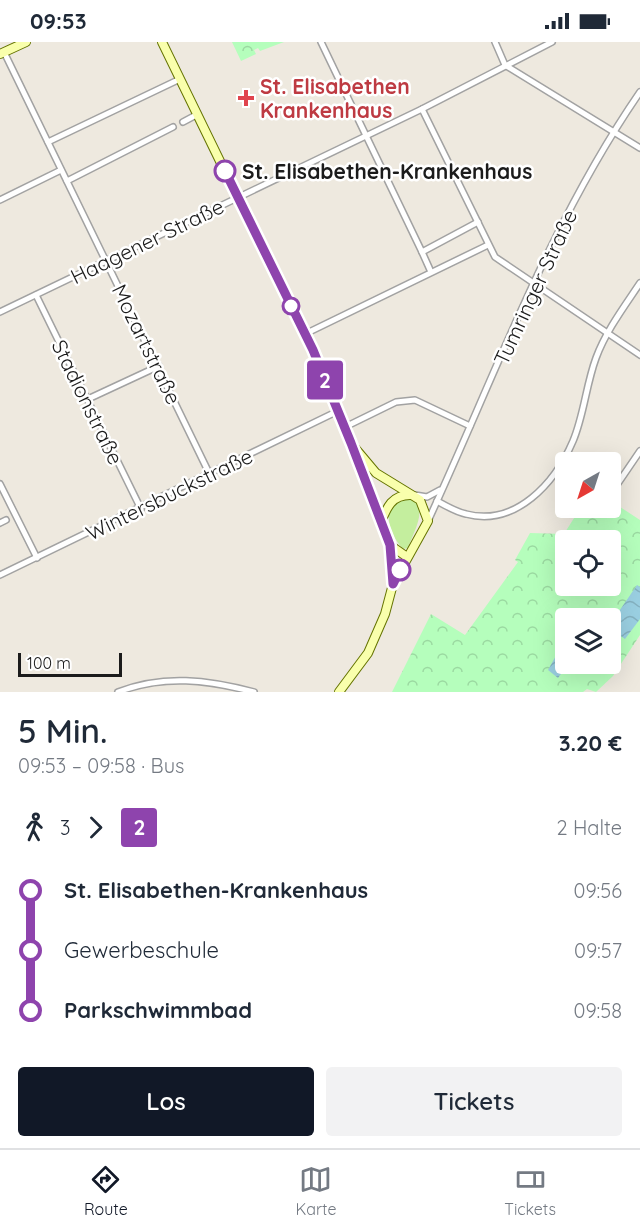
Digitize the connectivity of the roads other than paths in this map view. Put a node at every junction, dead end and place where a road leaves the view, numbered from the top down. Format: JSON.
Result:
{"nodes":[{"id":1,"x":26,"y":42,"type":"edge"},
{"id":2,"x":162,"y":42,"type":"edge"},
{"id":3,"x":321,"y":42,"type":"edge"},
{"id":4,"x":495,"y":42,"type":"edge"},
{"id":5,"x":552,"y":42,"type":"edge"},
{"id":6,"x":2,"y":53,"type":"edge"},
{"id":7,"x":505,"y":65,"type":"junction"},
{"id":8,"x":180,"y":79,"type":"junction"},
{"id":9,"x":640,"y":92,"type":"edge"},
{"id":10,"x":422,"y":109,"type":"junction"},
{"id":11,"x":198,"y":114,"type":"junction"},
{"id":12,"x":183,"y":122,"type":"dead end"},
{"id":13,"x":173,"y":127,"type":"dead end"},
{"id":14,"x":614,"y":132,"type":"junction"},
{"id":15,"x":367,"y":135,"type":"junction"},
{"id":16,"x":48,"y":142,"type":"junction"},
{"id":17,"x":640,"y":148,"type":"edge"},
{"id":18,"x":61,"y":170,"type":"junction"},
{"id":19,"x":67,"y":181,"type":"junction"},
{"id":20,"x":237,"y":196,"type":"junction"},
{"id":21,"x":0,"y":200,"type":"edge"},
{"id":22,"x":478,"y":222,"type":"junction"},
{"id":23,"x":488,"y":245,"type":"junction"},
{"id":24,"x":422,"y":252,"type":"junction"},
{"id":25,"x":107,"y":260,"type":"junction"},
{"id":26,"x":431,"y":272,"type":"junction"},
{"id":27,"x":532,"y":283,"type":"junction"},
{"id":28,"x":640,"y":283,"type":"edge"},
{"id":29,"x":36,"y":295,"type":"junction"},
{"id":30,"x":0,"y":312,"type":"edge"},
{"id":31,"x":304,"y":334,"type":"junction"},
{"id":32,"x":608,"y":334,"type":"junction"},
{"id":33,"x":640,"y":355,"type":"edge"},
{"id":34,"x":159,"y":366,"type":"junction"},
{"id":35,"x":88,"y":399,"type":"junction"},
{"id":36,"x":338,"y":411,"type":"junction"},
{"id":37,"x":470,"y":426,"type":"junction"},
{"id":38,"x":345,"y":427,"type":"junction"},
{"id":39,"x":351,"y":443,"type":"junction"},
{"id":40,"x":640,"y":451,"type":"edge"},
{"id":41,"x":567,"y":452,"type":"edge"},
{"id":42,"x":555,"y":471,"type":"edge"},
{"id":43,"x":210,"y":475,"type":"junction"},
{"id":44,"x":621,"y":479,"type":"edge"},
{"id":45,"x":0,"y":483,"type":"edge"},
{"id":46,"x":441,"y":489,"type":"junction"},
{"id":47,"x":415,"y":495,"type":"junction"},
{"id":48,"x":437,"y":501,"type":"junction"},
{"id":49,"x":141,"y":509,"type":"junction"},
{"id":50,"x":428,"y":521,"type":"junction"},
{"id":51,"x":381,"y":522,"type":"junction"},
{"id":52,"x":390,"y":545,"type":"junction"},
{"id":53,"x":407,"y":557,"type":"junction"},
{"id":54,"x":37,"y":558,"type":"junction"},
{"id":55,"x":0,"y":575,"type":"edge"},
{"id":56,"x":393,"y":584,"type":"junction"},
{"id":57,"x":118,"y":692,"type":"edge"},
{"id":58,"x":254,"y":692,"type":"edge"},
{"id":59,"x":339,"y":692,"type":"edge"}],
"edges":[{"from":1,"to":6,"type":"main road"},
{"from":2,"to":8,"type":"main road"},
{"from":3,"to":15,"type":"street"},
{"from":4,"to":7,"type":"street"},
{"from":5,"to":7,"type":"street","name":"Haagener Straße"},
{"from":6,"to":16,"type":"street","name":"Mozartstraße"},
{"from":7,"to":10,"type":"street","name":"Haagener Straße"},
{"from":7,"to":14,"type":"street"},
{"from":8,"to":11,"type":"main road"},
{"from":8,"to":16,"type":"street"},
{"from":9,"to":14,"type":"street","name":"Tumringer Straße"},
{"from":10,"to":15,"type":"street","name":"Haagener Straße"},
{"from":10,"to":22,"type":"street"},
{"from":11,"to":12,"type":"street"},
{"from":11,"to":20,"type":"main road"},
{"from":13,"to":19,"type":"street"},
{"from":14,"to":17,"type":"street"},
{"from":14,"to":27,"type":"street","name":"Tumringer Straße"},
{"from":15,"to":20,"type":"street","name":"Haagener Straße"},
{"from":15,"to":24,"type":"street"},
{"from":16,"to":18,"type":"street","name":"Mozartstraße"},
{"from":18,"to":19,"type":"street","name":"Mozartstraße"},
{"from":18,"to":21,"type":"street"},
{"from":19,"to":25,"type":"street","name":"Mozartstraße"},
{"from":20,"to":25,"type":"street","name":"Haagener Straße"},
{"from":20,"to":31,"type":"main road"},
{"from":22,"to":23,"type":"street"},
{"from":22,"to":24,"type":"street"},
{"from":23,"to":26,"type":"street"},
{"from":23,"to":27,"type":"street"},
{"from":24,"to":26,"type":"street"},
{"from":25,"to":29,"type":"street","name":"Haagener Straße"},
{"from":25,"to":34,"type":"street","name":"Mozartstraße"},
{"from":26,"to":31,"type":"street"},
{"from":27,"to":32,"type":"street"},
{"from":27,"to":37,"type":"street","name":"Tumringer Straße"},
{"from":28,"to":32,"type":"street"},
{"from":29,"to":30,"type":"street","name":"Haagener Straße"},
{"from":29,"to":35,"type":"street","name":"Stadionstraße"},
{"from":31,"to":36,"type":"main road"},
{"from":32,"to":33,"type":"street"},
{"from":32,"to":41,"type":"street"},
{"from":34,"to":35,"type":"street"},
{"from":34,"to":43,"type":"street","name":"Mozartstraße"},
{"from":35,"to":49,"type":"street","name":"Stadionstraße"},
{"from":36,"to":38,"type":"main road"},
{"from":36,"to":43,"type":"street","name":"Wintersbuckstraße"},
{"from":37,"to":38,"type":"street"},
{"from":37,"to":46,"type":"street","name":"Tumringer Straße"},
{"from":38,"to":39,"type":"main road"},
{"from":39,"to":47,"type":"main road"},
{"from":39,"to":51,"type":"main road"},
{"from":40,"to":44,"type":"street"},
{"from":42,"to":48,"type":"street"},
{"from":43,"to":49,"type":"street","name":"Wintersbuckstraße"},
{"from":45,"to":54,"type":"street"},
{"from":46,"to":47,"type":"street"},
{"from":46,"to":48,"type":"street","name":"Tumringer Straße"},
{"from":47,"to":50,"type":"main road"},
{"from":47,"to":51,"type":"main road"},
{"from":48,"to":50,"type":"street","name":"Tumringer Straße"},
{"from":49,"to":54,"type":"street","name":"Wintersbuckstraße"},
{"from":50,"to":53,"type":"main road","name":"Tumringer Straße"},
{"from":51,"to":52,"type":"main road"},
{"from":52,"to":53,"type":"main road"},
{"from":52,"to":56,"type":"main road","name":"Tumringer Straße"},
{"from":53,"to":56,"type":"main road","name":"Tumringer Straße"},
{"from":54,"to":55,"type":"street","name":"Wintersbuckstraße"},
{"from":56,"to":59,"type":"main road","name":"Tumringer Straße"},
{"from":57,"to":58,"type":"street"}]}
